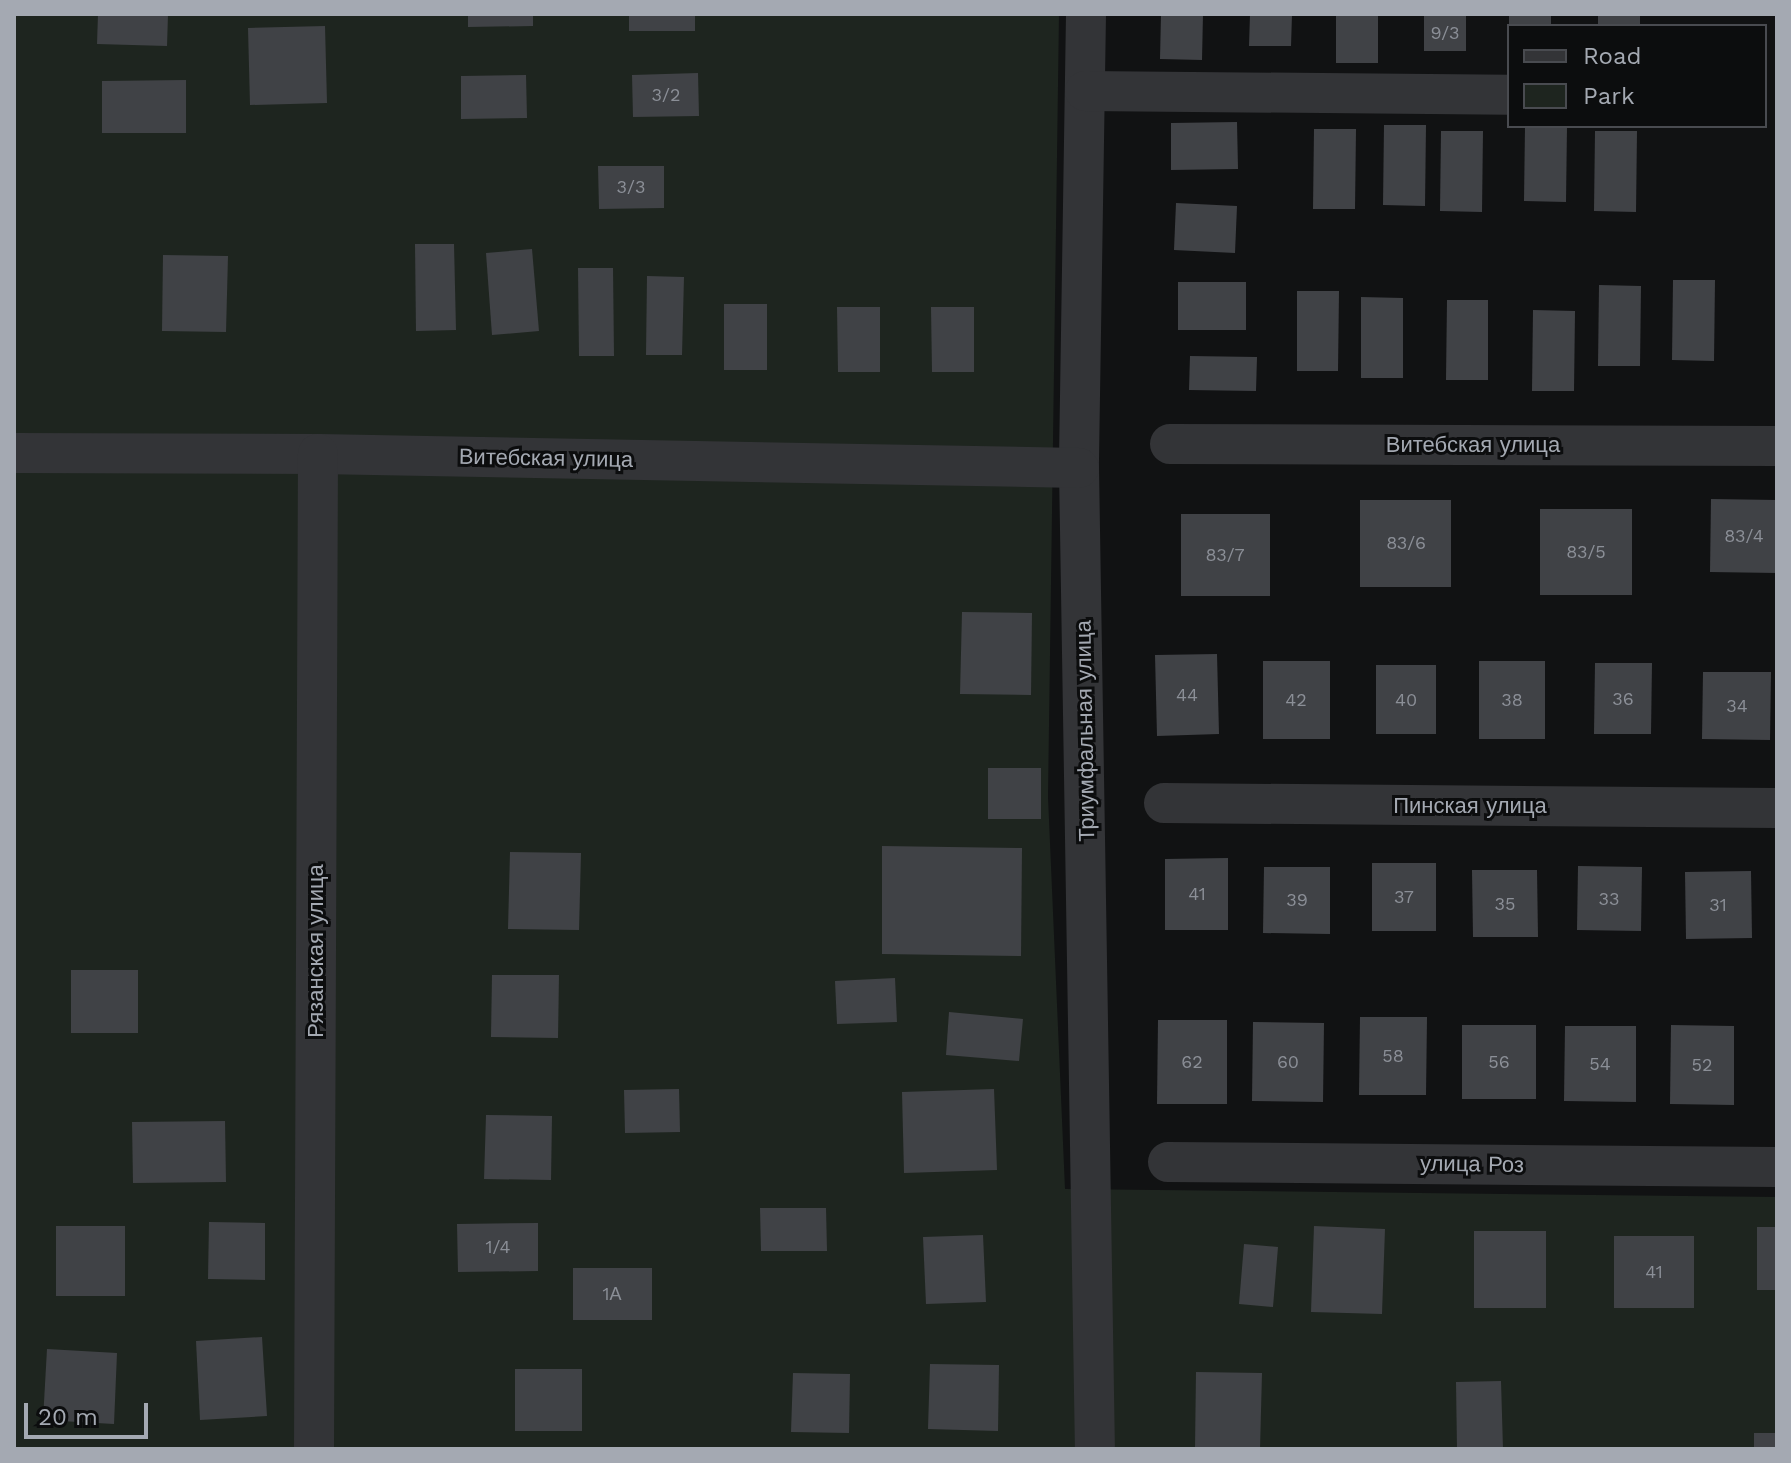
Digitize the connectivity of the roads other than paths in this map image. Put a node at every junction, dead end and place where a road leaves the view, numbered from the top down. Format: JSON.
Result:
{"nodes":[{"id":1,"x":1086,"y":14,"type":"edge"},
{"id":2,"x":1085,"y":91,"type":"junction"},
{"id":3,"x":1507,"y":95,"type":"edge"},
{"id":4,"x":1170,"y":444,"type":"dead end"},
{"id":5,"x":1777,"y":446,"type":"edge"},
{"id":6,"x":14,"y":453,"type":"edge"},
{"id":7,"x":318,"y":454,"type":"junction"},
{"id":8,"x":1079,"y":468,"type":"junction"},
{"id":9,"x":1164,"y":803,"type":"dead end"},
{"id":10,"x":1777,"y":808,"type":"edge"},
{"id":11,"x":1168,"y":1162,"type":"dead end"},
{"id":12,"x":1777,"y":1167,"type":"edge"},
{"id":13,"x":314,"y":1449,"type":"edge"},
{"id":14,"x":1095,"y":1449,"type":"edge"}],
"edges":[{"from":1,"to":2,"type":"street","name":"Триумфальная улица"},
{"from":2,"to":3,"type":"street"},
{"from":2,"to":8,"type":"street","name":"Триумфальная улица"},
{"from":4,"to":5,"type":"street","name":"Витебская улица"},
{"from":6,"to":7,"type":"street","name":"Витебская улица"},
{"from":7,"to":8,"type":"street","name":"Витебская улица"},
{"from":7,"to":13,"type":"street","name":"Рязанская улица"},
{"from":8,"to":14,"type":"street","name":"Триумфальная улица"},
{"from":9,"to":10,"type":"street","name":"Пинская улица"},
{"from":11,"to":12,"type":"street","name":"улица Роз"}]}
